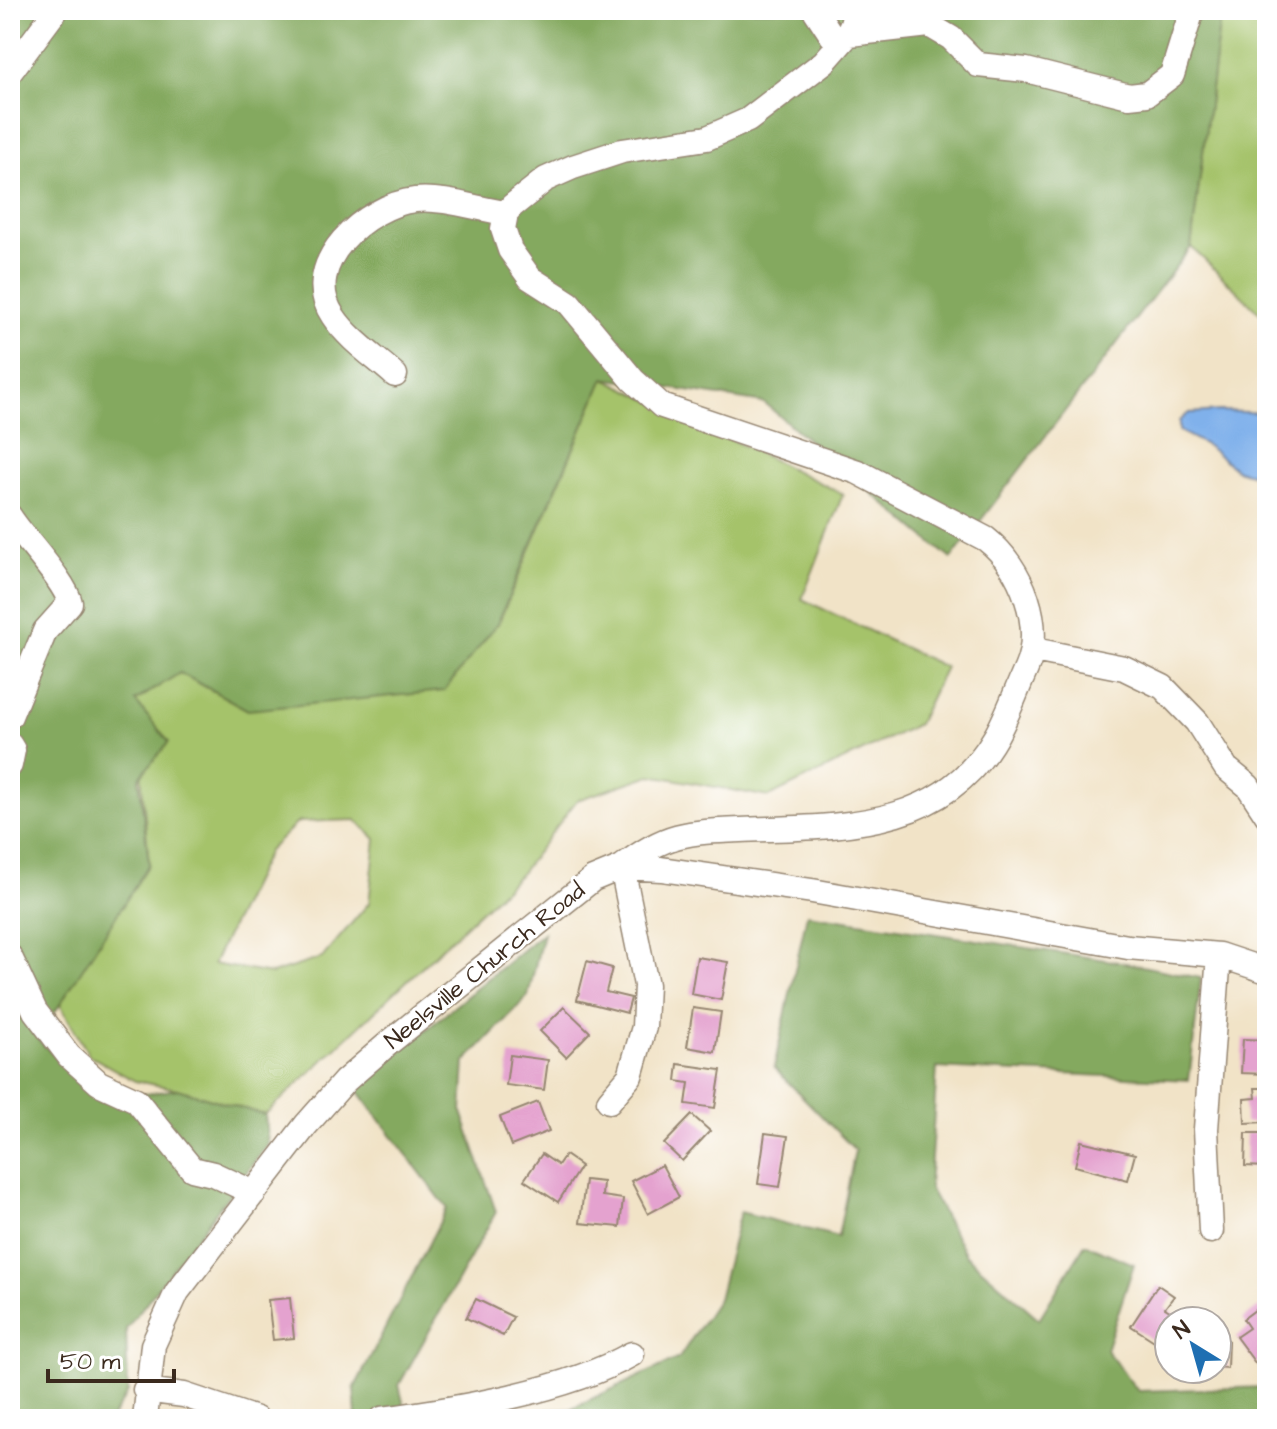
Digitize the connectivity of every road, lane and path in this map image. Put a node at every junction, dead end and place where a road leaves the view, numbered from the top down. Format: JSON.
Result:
{"nodes":[{"id":1,"x":56,"y":10,"type":"edge"},
{"id":2,"x":815,"y":10,"type":"edge"},
{"id":3,"x":858,"y":10,"type":"edge"},
{"id":4,"x":1192,"y":10,"type":"edge"},
{"id":5,"x":846,"y":37,"type":"junction"},
{"id":6,"x":10,"y":72,"type":"edge"},
{"id":7,"x":506,"y":213,"type":"junction"},
{"id":8,"x":395,"y":375,"type":"dead end"},
{"id":9,"x":10,"y":517,"type":"edge"},
{"id":10,"x":1034,"y":650,"type":"junction"},
{"id":11,"x":10,"y":716,"type":"edge"},
{"id":12,"x":10,"y":745,"type":"edge"},
{"id":13,"x":10,"y":765,"type":"edge"},
{"id":14,"x":1267,"y":815,"type":"edge"},
{"id":15,"x":622,"y":867,"type":"junction"},
{"id":16,"x":1219,"y":955,"type":"junction"},
{"id":17,"x":10,"y":957,"type":"edge"},
{"id":18,"x":1266,"y":969,"type":"edge"},
{"id":19,"x":609,"y":1101,"type":"dead end"},
{"id":20,"x":254,"y":1193,"type":"junction"},
{"id":21,"x":1211,"y":1231,"type":"dead end"},
{"id":22,"x":632,"y":1354,"type":"dead end"},
{"id":23,"x":145,"y":1390,"type":"junction"},
{"id":24,"x":145,"y":1419,"type":"edge"},
{"id":25,"x":256,"y":1419,"type":"edge"},
{"id":26,"x":382,"y":1419,"type":"edge"}],
"edges":[{"from":1,"to":6,"type":"street"},
{"from":2,"to":5,"type":"street"},
{"from":3,"to":5,"type":"street"},
{"from":4,"to":5,"type":"street"},
{"from":5,"to":7,"type":"street"},
{"from":7,"to":8,"type":"street"},
{"from":7,"to":10,"type":"street"},
{"from":9,"to":11,"type":"street"},
{"from":10,"to":14,"type":"street"},
{"from":10,"to":15,"type":"street"},
{"from":12,"to":13,"type":"street"},
{"from":15,"to":16,"type":"street","name":"Neelsville Church Road"},
{"from":15,"to":19,"type":"street"},
{"from":15,"to":20,"type":"street","name":"Neelsville Church Road"},
{"from":16,"to":18,"type":"street","name":"Neelsville Church Road"},
{"from":16,"to":21,"type":"street"},
{"from":17,"to":20,"type":"street"},
{"from":20,"to":23,"type":"street","name":"Neelsville Church Road"},
{"from":22,"to":26,"type":"street"},
{"from":23,"to":24,"type":"street","name":"Neelsville Church Road"},
{"from":23,"to":25,"type":"street"}]}
